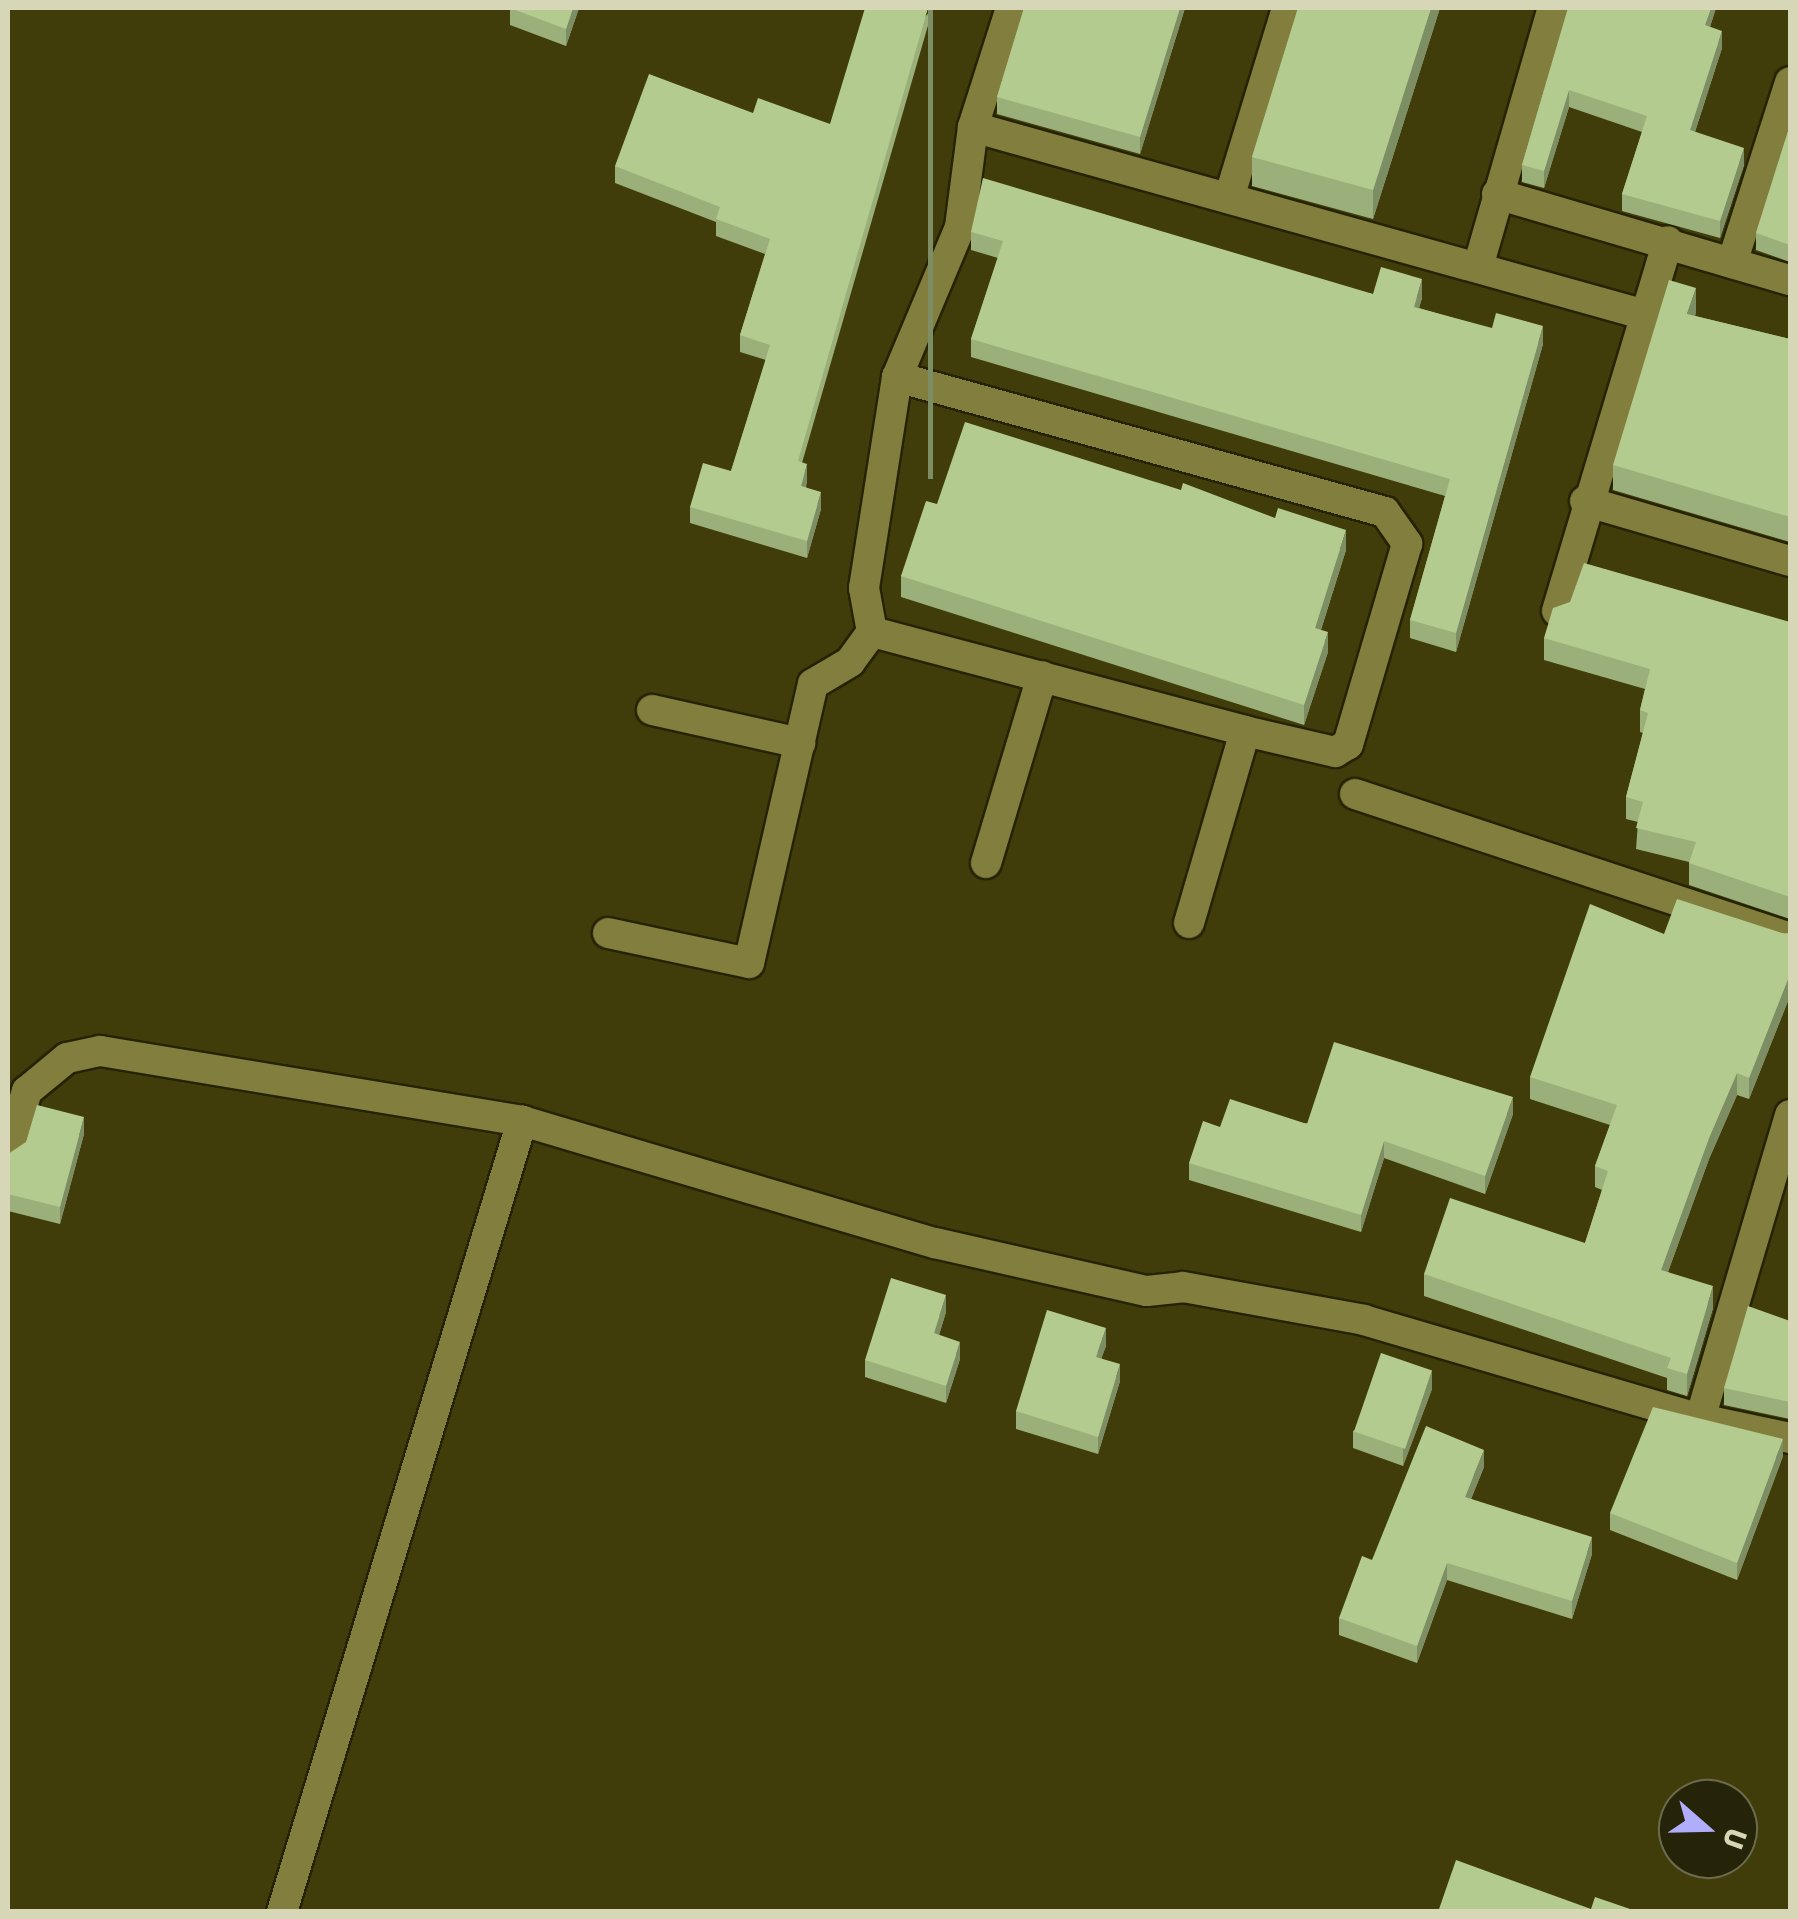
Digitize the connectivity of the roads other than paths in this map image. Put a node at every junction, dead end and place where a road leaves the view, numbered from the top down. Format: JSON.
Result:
{"nodes":[{"id":1,"x":1010,"y":8,"type":"edge"},
{"id":2,"x":1287,"y":8,"type":"edge"},
{"id":3,"x":1553,"y":8,"type":"edge"},
{"id":4,"x":1790,"y":82,"type":"edge"},
{"id":5,"x":972,"y":127,"type":"junction"},
{"id":6,"x":1497,"y":194,"type":"junction"},
{"id":7,"x":1229,"y":198,"type":"junction"},
{"id":8,"x":1668,"y":241,"type":"junction"},
{"id":9,"x":1732,"y":263,"type":"junction"},
{"id":10,"x":1478,"y":267,"type":"junction"},
{"id":11,"x":1790,"y":280,"type":"edge"},
{"id":12,"x":1642,"y":314,"type":"junction"},
{"id":13,"x":897,"y":377,"type":"junction"},
{"id":14,"x":1586,"y":502,"type":"junction"},
{"id":15,"x":1790,"y":561,"type":"edge"},
{"id":16,"x":1557,"y":611,"type":"edge"},
{"id":17,"x":872,"y":632,"type":"junction"},
{"id":18,"x":1042,"y":676,"type":"junction"},
{"id":19,"x":652,"y":710,"type":"dead end"},
{"id":20,"x":1245,"y":731,"type":"junction"},
{"id":21,"x":800,"y":743,"type":"junction"},
{"id":22,"x":1355,"y":794,"type":"dead end"},
{"id":23,"x":986,"y":864,"type":"dead end"},
{"id":24,"x":1189,"y":923,"type":"dead end"},
{"id":25,"x":608,"y":933,"type":"dead end"},
{"id":26,"x":1790,"y":938,"type":"edge"},
{"id":27,"x":1790,"y":1115,"type":"edge"},
{"id":28,"x":522,"y":1121,"type":"junction"},
{"id":29,"x":8,"y":1153,"type":"edge"},
{"id":30,"x":1700,"y":1418,"type":"junction"},
{"id":31,"x":1790,"y":1438,"type":"edge"},
{"id":32,"x":282,"y":1912,"type":"edge"}],
"edges":[{"from":1,"to":5,"type":"street"},
{"from":2,"to":7,"type":"street"},
{"from":3,"to":6,"type":"street"},
{"from":4,"to":9,"type":"street"},
{"from":5,"to":7,"type":"street"},
{"from":5,"to":13,"type":"street"},
{"from":6,"to":8,"type":"street"},
{"from":6,"to":10,"type":"street"},
{"from":7,"to":10,"type":"street"},
{"from":8,"to":9,"type":"street"},
{"from":8,"to":12,"type":"street"},
{"from":9,"to":11,"type":"street"},
{"from":10,"to":12,"type":"street"},
{"from":12,"to":14,"type":"street"},
{"from":13,"to":17,"type":"street"},
{"from":13,"to":20,"type":"street"},
{"from":14,"to":15,"type":"street"},
{"from":14,"to":16,"type":"street"},
{"from":17,"to":18,"type":"street"},
{"from":17,"to":21,"type":"street"},
{"from":18,"to":20,"type":"street"},
{"from":18,"to":23,"type":"street"},
{"from":19,"to":21,"type":"street"},
{"from":20,"to":24,"type":"street"},
{"from":21,"to":25,"type":"street"},
{"from":22,"to":26,"type":"street"},
{"from":27,"to":30,"type":"street"},
{"from":28,"to":29,"type":"street"},
{"from":28,"to":30,"type":"street"},
{"from":28,"to":32,"type":"street"},
{"from":30,"to":31,"type":"street"}]}
